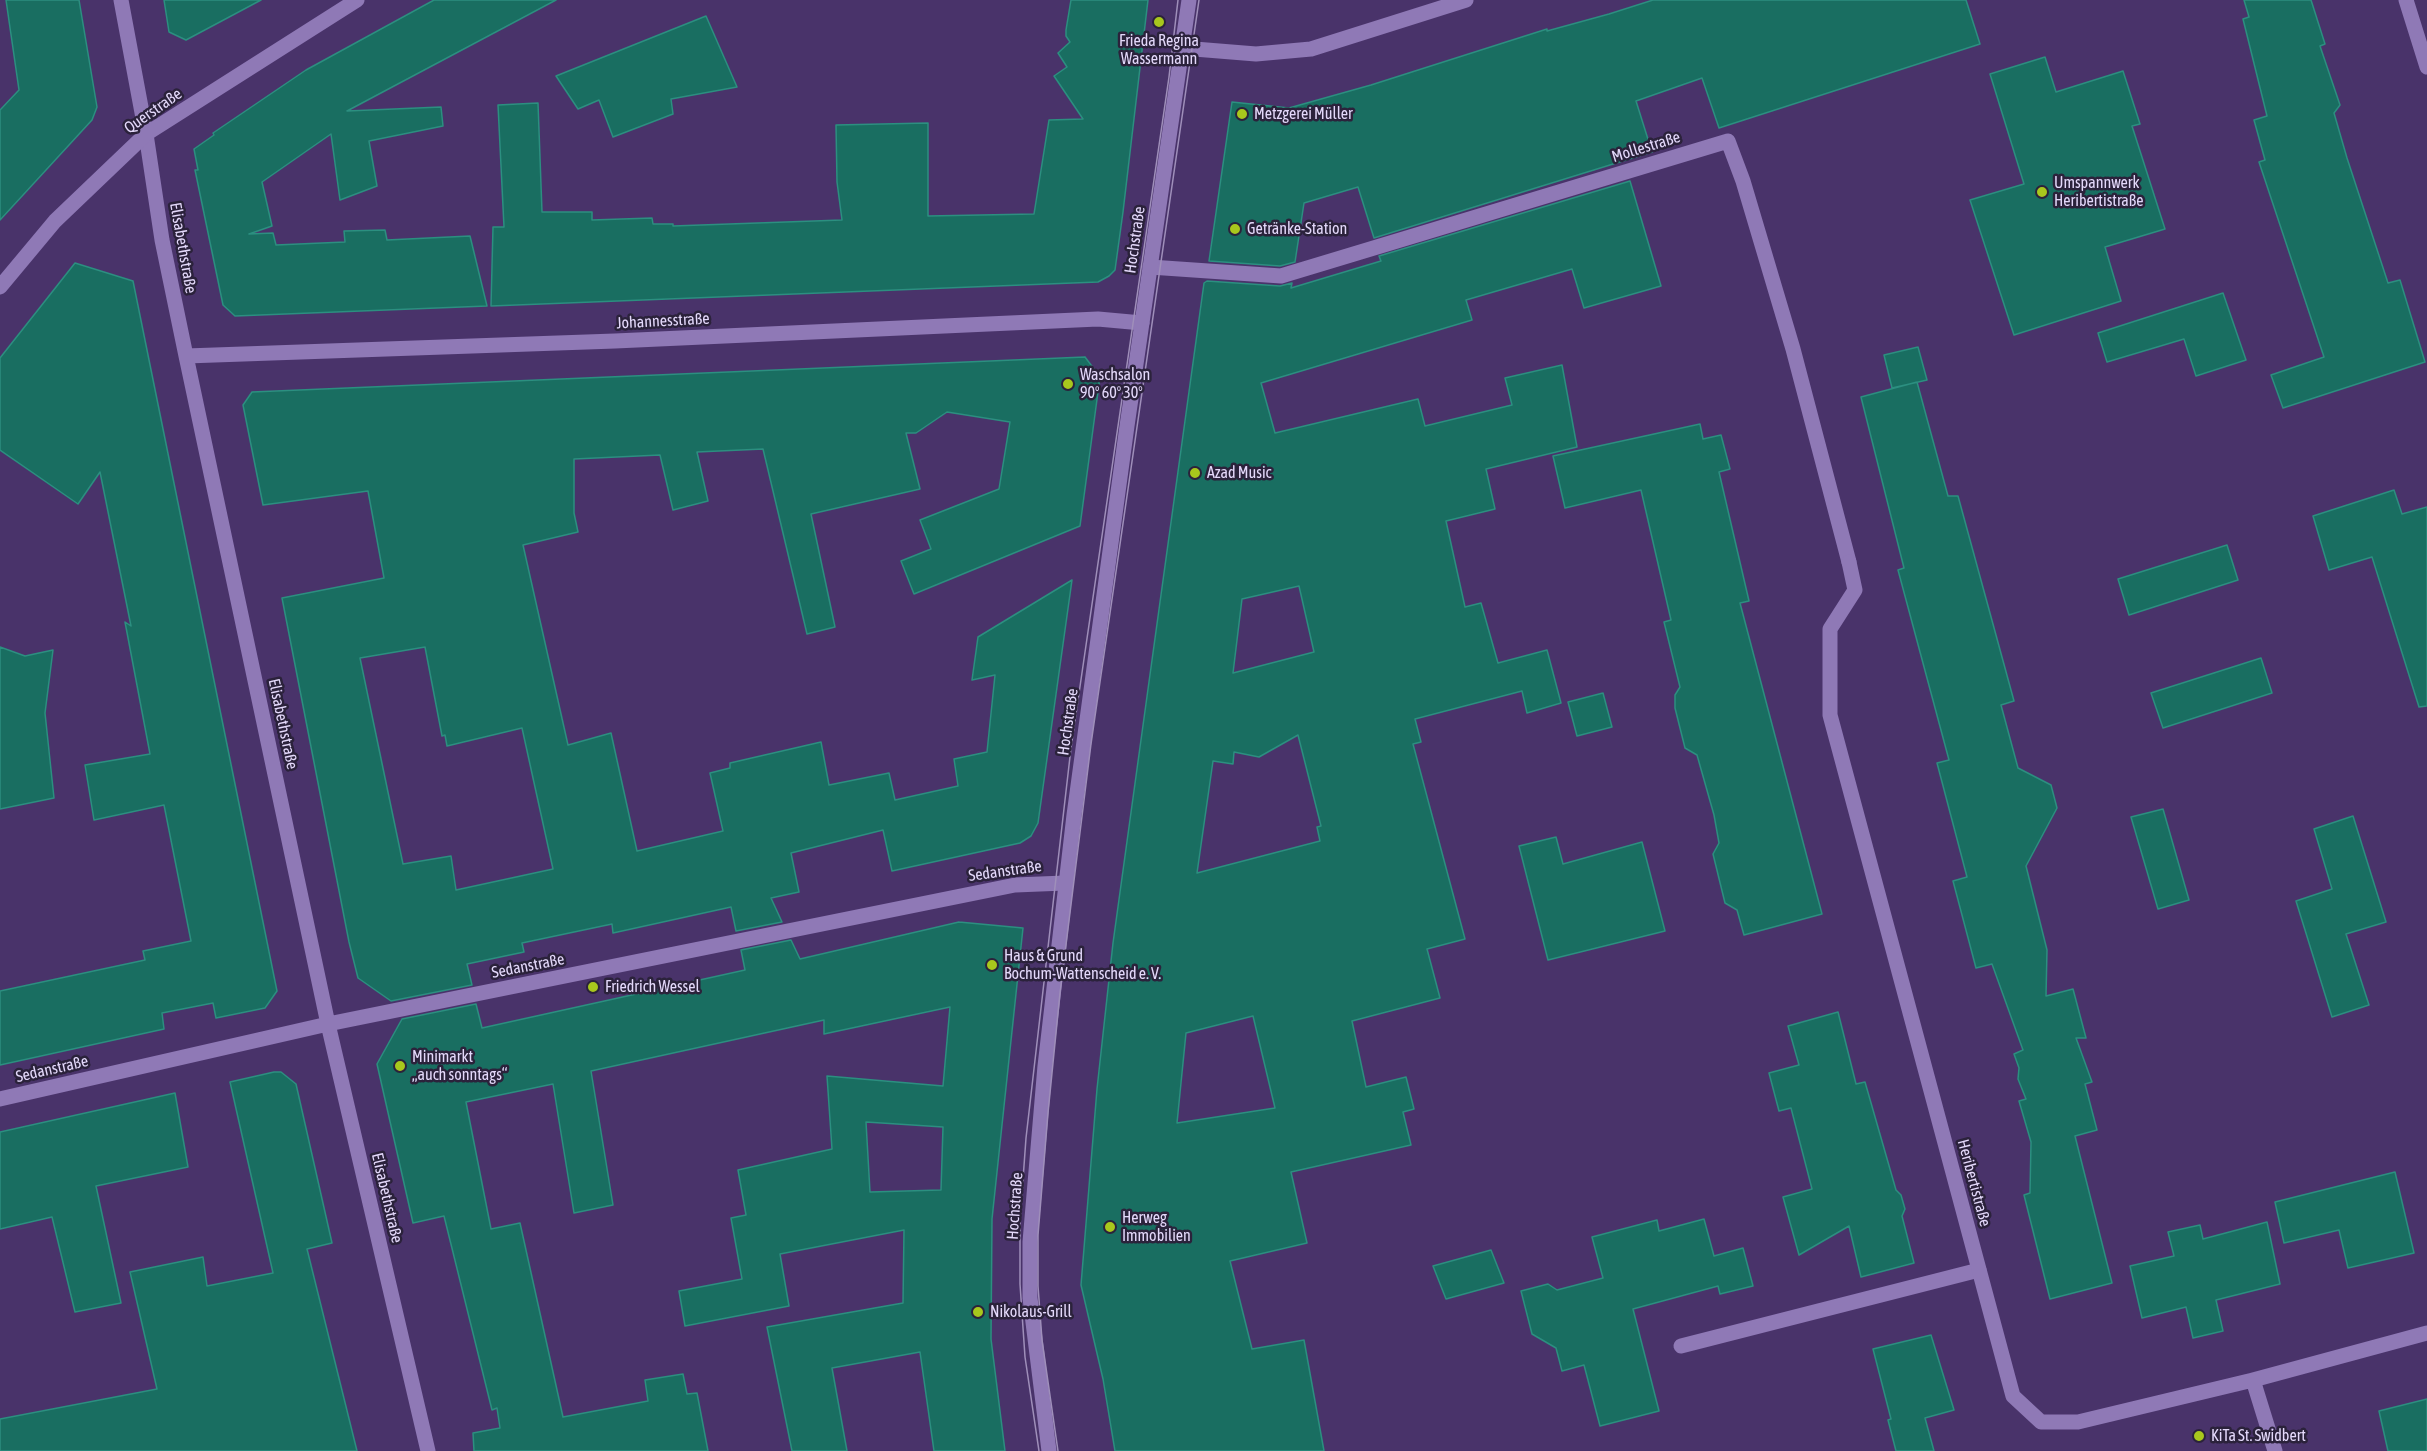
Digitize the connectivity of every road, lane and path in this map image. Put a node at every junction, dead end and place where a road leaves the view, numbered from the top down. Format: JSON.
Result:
{"nodes":[{"id":1,"x":121,"y":0,"type":"edge"},
{"id":2,"x":357,"y":0,"type":"edge"},
{"id":3,"x":1189,"y":0,"type":"edge"},
{"id":4,"x":1466,"y":0,"type":"edge"},
{"id":5,"x":2406,"y":0,"type":"edge"},
{"id":6,"x":1182,"y":48,"type":"junction"},
{"id":7,"x":2427,"y":67,"type":"edge"},
{"id":8,"x":146,"y":134,"type":"junction"},
{"id":9,"x":1149,"y":267,"type":"junction"},
{"id":10,"x":0,"y":286,"type":"edge"},
{"id":11,"x":1142,"y":323,"type":"junction"},
{"id":12,"x":186,"y":356,"type":"junction"},
{"id":13,"x":1849,"y":562,"type":"joint"},
{"id":14,"x":1065,"y":883,"type":"junction"},
{"id":15,"x":328,"y":1024,"type":"junction"},
{"id":16,"x":0,"y":1099,"type":"edge"},
{"id":17,"x":1979,"y":1270,"type":"junction"},
{"id":18,"x":2427,"y":1333,"type":"edge"},
{"id":19,"x":1681,"y":1346,"type":"dead end"},
{"id":20,"x":2253,"y":1380,"type":"junction"},
{"id":21,"x":428,"y":1451,"type":"edge"},
{"id":22,"x":1049,"y":1451,"type":"edge"},
{"id":23,"x":2275,"y":1451,"type":"edge"}],
"edges":[{"from":1,"to":8,"type":"street","name":"Elisabethstraße"},
{"from":2,"to":8,"type":"street","name":"Querstraße"},
{"from":3,"to":6,"type":"street","name":"Hochstraße"},
{"from":4,"to":6,"type":"street"},
{"from":5,"to":7,"type":"street"},
{"from":6,"to":9,"type":"street","name":"Hochstraße"},
{"from":8,"to":10,"type":"street","name":"Querstraße"},
{"from":8,"to":12,"type":"street","name":"Elisabethstraße"},
{"from":9,"to":11,"type":"street","name":"Hochstraße"},
{"from":9,"to":13,"type":"street","name":"Mollestraße"},
{"from":11,"to":12,"type":"street","name":"Johannesstraße"},
{"from":11,"to":14,"type":"street","name":"Hochstraße"},
{"from":12,"to":15,"type":"street","name":"Elisabethstraße"},
{"from":13,"to":17,"type":"street","name":"Heribertistraße"},
{"from":14,"to":15,"type":"street","name":"Sedanstraße"},
{"from":14,"to":22,"type":"street","name":"Hochstraße"},
{"from":15,"to":16,"type":"street","name":"Sedanstraße"},
{"from":15,"to":21,"type":"street","name":"Elisabethstraße"},
{"from":17,"to":19,"type":"street"},
{"from":17,"to":20,"type":"street","name":"Heribertistraße"},
{"from":18,"to":20,"type":"street","name":"Heribertistraße"},
{"from":20,"to":23,"type":"street"}]}
